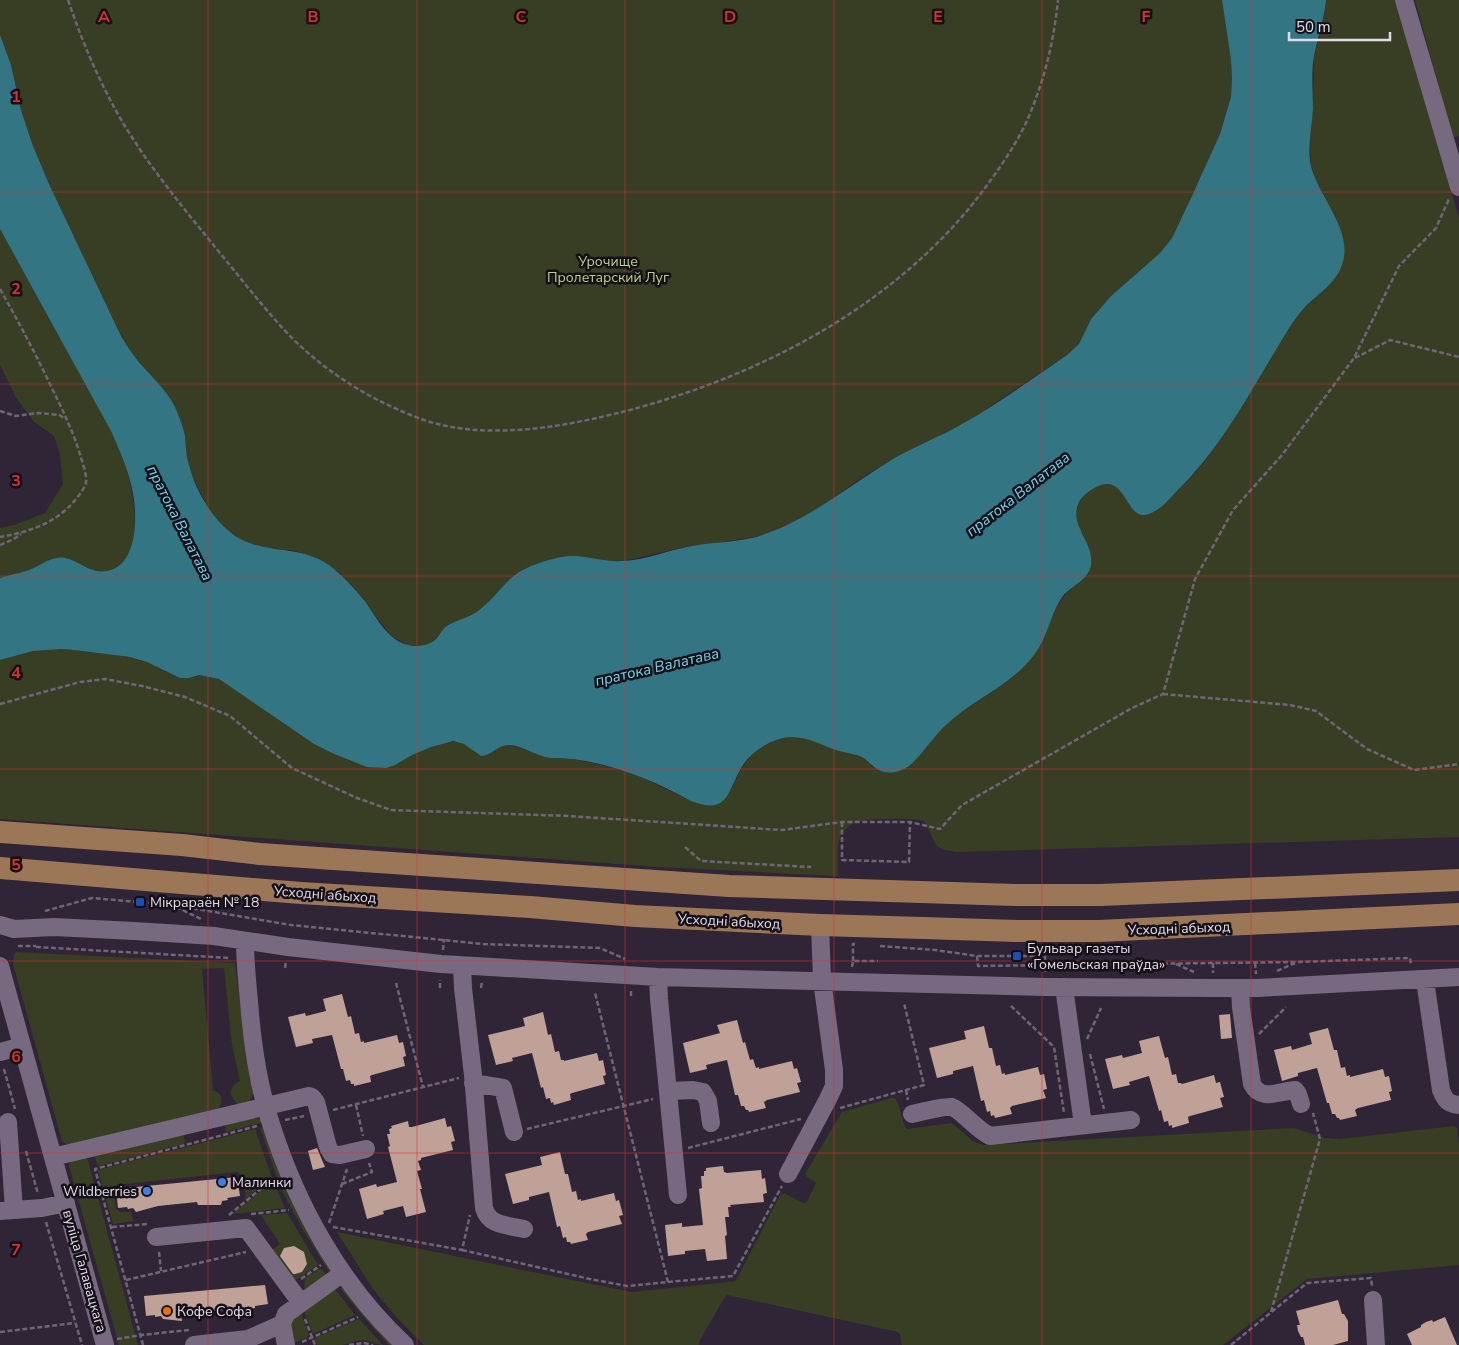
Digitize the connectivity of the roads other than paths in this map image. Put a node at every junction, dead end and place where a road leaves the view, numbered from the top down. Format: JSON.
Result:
{"nodes":[{"id":1,"x":1404,"y":0,"type":"edge"},
{"id":2,"x":1458,"y":184,"type":"edge"},
{"id":3,"x":0,"y":832,"type":"edge"},
{"id":4,"x":0,"y":868,"type":"edge"},
{"id":5,"x":1459,"y":880,"type":"edge"},
{"id":6,"x":1459,"y":914,"type":"edge"},
{"id":7,"x":0,"y":925,"type":"edge"},
{"id":8,"x":820,"y":925,"type":"junction"},
{"id":9,"x":245,"y":940,"type":"junction"},
{"id":10,"x":0,"y":966,"type":"edge"},
{"id":11,"x":462,"y":966,"type":"junction"},
{"id":12,"x":1418,"y":976,"type":"junction"},
{"id":13,"x":658,"y":977,"type":"junction"},
{"id":14,"x":1459,"y":977,"type":"edge"},
{"id":15,"x":822,"y":980,"type":"junction"},
{"id":16,"x":1064,"y":987,"type":"junction"},
{"id":17,"x":1240,"y":988,"type":"junction"},
{"id":18,"x":22,"y":1046,"type":"junction"},
{"id":19,"x":0,"y":1052,"type":"edge"},
{"id":20,"x":473,"y":1083,"type":"junction"},
{"id":21,"x":669,"y":1093,"type":"junction"},
{"id":22,"x":266,"y":1106,"type":"junction"},
{"id":23,"x":1459,"y":1106,"type":"edge"},
{"id":24,"x":1307,"y":1107,"type":"road end"},
{"id":25,"x":912,"y":1114,"type":"dead end"},
{"id":26,"x":1131,"y":1120,"type":"dead end"},
{"id":27,"x":8,"y":1122,"type":"dead end"},
{"id":28,"x":711,"y":1123,"type":"dead end"},
{"id":29,"x":1075,"y":1126,"type":"junction"},
{"id":30,"x":514,"y":1132,"type":"road end"},
{"id":31,"x":359,"y":1150,"type":"road end"},
{"id":32,"x":53,"y":1157,"type":"junction"},
{"id":33,"x":788,"y":1174,"type":"road end"},
{"id":34,"x":678,"y":1195,"type":"dead end"},
{"id":35,"x":7,"y":1203,"type":"edge"},
{"id":36,"x":66,"y":1203,"type":"junction"},
{"id":37,"x":524,"y":1229,"type":"dead end"},
{"id":38,"x":156,"y":1236,"type":"dead end"},
{"id":39,"x":343,"y":1274,"type":"junction"},
{"id":40,"x":1373,"y":1300,"type":"road end"},
{"id":41,"x":300,"y":1303,"type":"junction"},
{"id":42,"x":282,"y":1324,"type":"junction"},
{"id":43,"x":192,"y":1337,"type":"edge"},
{"id":44,"x":103,"y":1342,"type":"edge"},
{"id":45,"x":286,"y":1345,"type":"edge"},
{"id":46,"x":405,"y":1345,"type":"edge"},
{"id":47,"x":1376,"y":1345,"type":"edge"}],
"edges":[{"from":1,"to":2,"type":"street"},
{"from":3,"to":5,"type":"main road"},
{"from":4,"to":8,"type":"main road","name":"Усходні абыход"},
{"from":6,"to":8,"type":"main road","name":"Усходні абыход"},
{"from":7,"to":9,"type":"street"},
{"from":8,"to":15,"type":"street"},
{"from":9,"to":11,"type":"street"},
{"from":9,"to":22,"type":"street"},
{"from":10,"to":18,"type":"street","name":"вуліца Галавацкага"},
{"from":11,"to":13,"type":"street"},
{"from":11,"to":20,"type":"street"},
{"from":12,"to":14,"type":"street"},
{"from":12,"to":17,"type":"street"},
{"from":12,"to":23,"type":"street"},
{"from":13,"to":15,"type":"street"},
{"from":13,"to":21,"type":"street"},
{"from":15,"to":16,"type":"street"},
{"from":15,"to":33,"type":"street"},
{"from":16,"to":17,"type":"street"},
{"from":16,"to":29,"type":"street"},
{"from":17,"to":24,"type":"street"},
{"from":18,"to":19,"type":"street"},
{"from":18,"to":32,"type":"street","name":"вуліца Галавацкага"},
{"from":20,"to":30,"type":"street"},
{"from":20,"to":37,"type":"street"},
{"from":21,"to":28,"type":"street"},
{"from":21,"to":34,"type":"street"},
{"from":22,"to":31,"type":"street"},
{"from":22,"to":32,"type":"street"},
{"from":22,"to":39,"type":"street"},
{"from":25,"to":29,"type":"street"},
{"from":26,"to":29,"type":"street"},
{"from":27,"to":35,"type":"street"},
{"from":32,"to":36,"type":"street","name":"вуліца Галавацкага"},
{"from":35,"to":36,"type":"street"},
{"from":36,"to":44,"type":"street","name":"вуліца Галавацкага"},
{"from":38,"to":41,"type":"street"},
{"from":39,"to":41,"type":"street"},
{"from":39,"to":46,"type":"street"},
{"from":40,"to":47,"type":"street"},
{"from":41,"to":42,"type":"street"},
{"from":42,"to":43,"type":"street"},
{"from":42,"to":45,"type":"street"}]}
